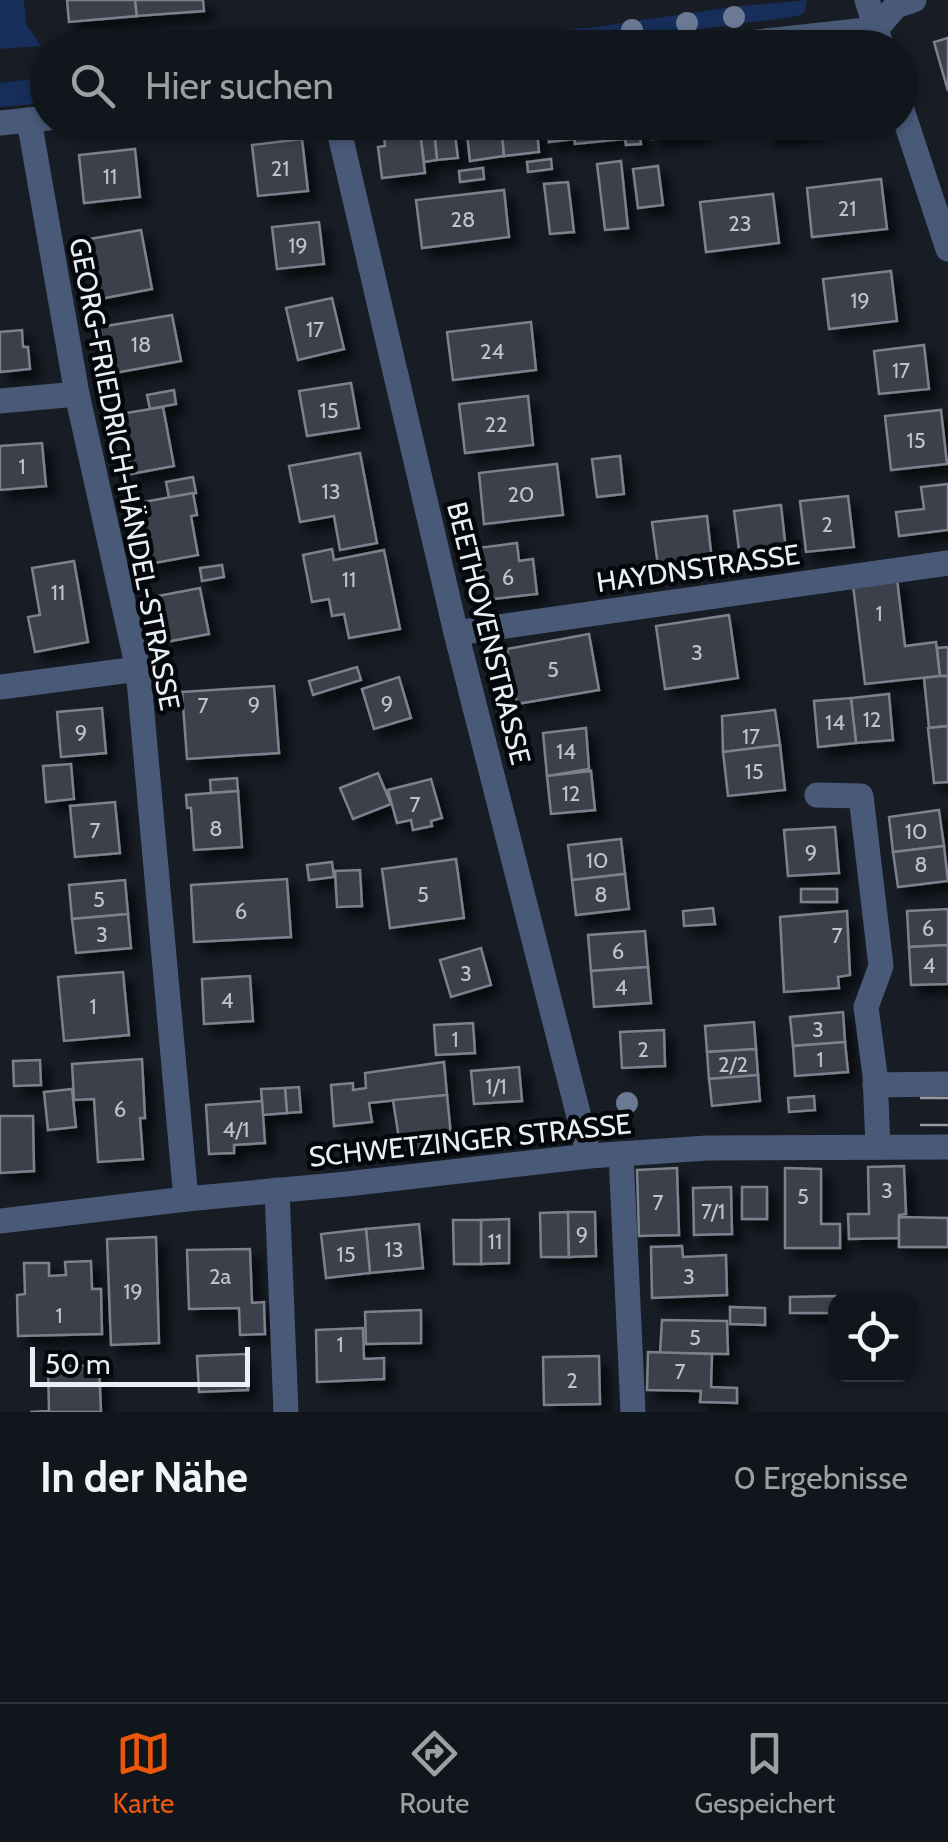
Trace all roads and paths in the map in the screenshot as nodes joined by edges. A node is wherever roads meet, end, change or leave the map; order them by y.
1 (867, 0) edge
2 (914, 0) edge
3 (876, 30) edge
4 (883, 30) edge
5 (30, 120) edge
6 (0, 123) edge
7 (41, 140) edge
8 (341, 140) edge
9 (912, 140) edge
10 (948, 249) edge
11 (77, 394) junction
12 (0, 401) edge
13 (948, 563) edge
14 (456, 633) junction
15 (138, 669) junction
16 (0, 688) edge
17 (818, 795) dead end
18 (948, 1084) edge
19 (875, 1085) junction
20 (878, 1147) junction
21 (948, 1147) edge
22 (621, 1154) junction
23 (589, 1156) junction
24 (277, 1190) junction
25 (186, 1199) junction
26 (0, 1221) edge
27 (286, 1412) edge
28 (633, 1412) edge

1 - 3 street
2 - 4 street
5 - 6 street
7 - 11 street, GEORG-FRIEDRICH-HÄNDEL-STRASSE
8 - 14 street, BEETHOVENSTRASSE
9 - 10 street
11 - 12 street
11 - 15 street, GEORG-FRIEDRICH-HÄNDEL-STRASSE
13 - 14 street, HAYDNSTRASSE
14 - 23 street, BEETHOVENSTRASSE
15 - 16 street
15 - 25 street, GEORG-FRIEDRICH-HÄNDEL-STRASSE
17 - 19 street
18 - 19 street
19 - 20 street
20 - 21 street, SCHWETZINGER STRASSE
20 - 22 street, SCHWETZINGER STRASSE
22 - 23 street, SCHWETZINGER STRASSE
22 - 28 street
23 - 24 street, SCHWETZINGER STRASSE
24 - 25 street, SCHWETZINGER STRASSE
24 - 27 street
25 - 26 street, SCHWETZINGER STRASSE

